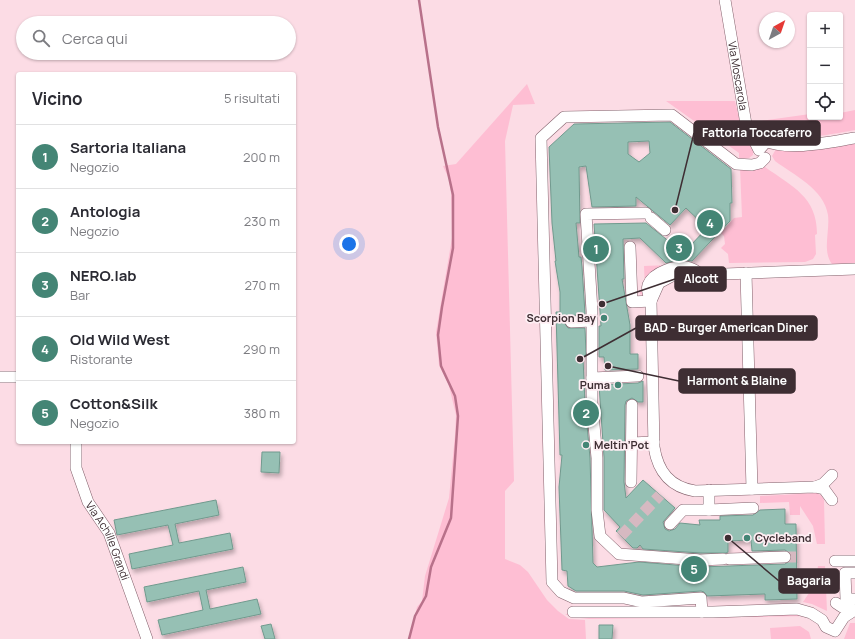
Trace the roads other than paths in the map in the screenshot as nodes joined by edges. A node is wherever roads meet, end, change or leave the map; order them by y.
1 (725, 0) edge
2 (855, 138) edge
3 (763, 150) junction
4 (665, 230) dead end
5 (630, 247) dead end
6 (855, 269) edge
7 (746, 273) junction
8 (651, 301) junction
9 (591, 321) junction
10 (571, 322) dead end
11 (638, 376) dead end
12 (0, 377) edge
13 (16, 377) edge
14 (592, 378) junction
15 (632, 405) dead end
16 (654, 442) junction
17 (631, 443) junction
18 (76, 444) edge
19 (832, 475) dead end
20 (631, 482) dead end
21 (815, 487) junction
22 (752, 489) junction
23 (709, 490) junction
24 (832, 500) dead end
25 (753, 508) dead end
26 (710, 510) junction
27 (670, 524) dead end
28 (785, 557) tunnel mouth
29 (834, 561) dead end
30 (853, 561) edge
31 (853, 573) edge
32 (582, 598) junction
33 (836, 603) dead end
34 (853, 605) edge
35 (702, 612) junction
36 (822, 620) junction
37 (836, 621) dead end
38 (147, 639) edge

1 - 3 street, Via Moscarola
2 - 3 street
3 - 32 street
4 - 9 street
5 - 8 street
6 - 7 street
7 - 8 street
7 - 22 street
8 - 16 street
9 - 10 street
9 - 14 street
11 - 14 street
12 - 13 street
14 - 28 street
15 - 17 street
16 - 17 street
16 - 23 street
17 - 20 street
18 - 38 street, Via Achille Grandi
19 - 21 street
21 - 22 street
21 - 24 street
22 - 23 street
23 - 26 street
25 - 26 street
26 - 27 street
29 - 30 street
30 - 31 street
31 - 34 street
32 - 35 street
32 - 35 street
33 - 34 street
34 - 36 street
35 - 36 street
36 - 37 street

